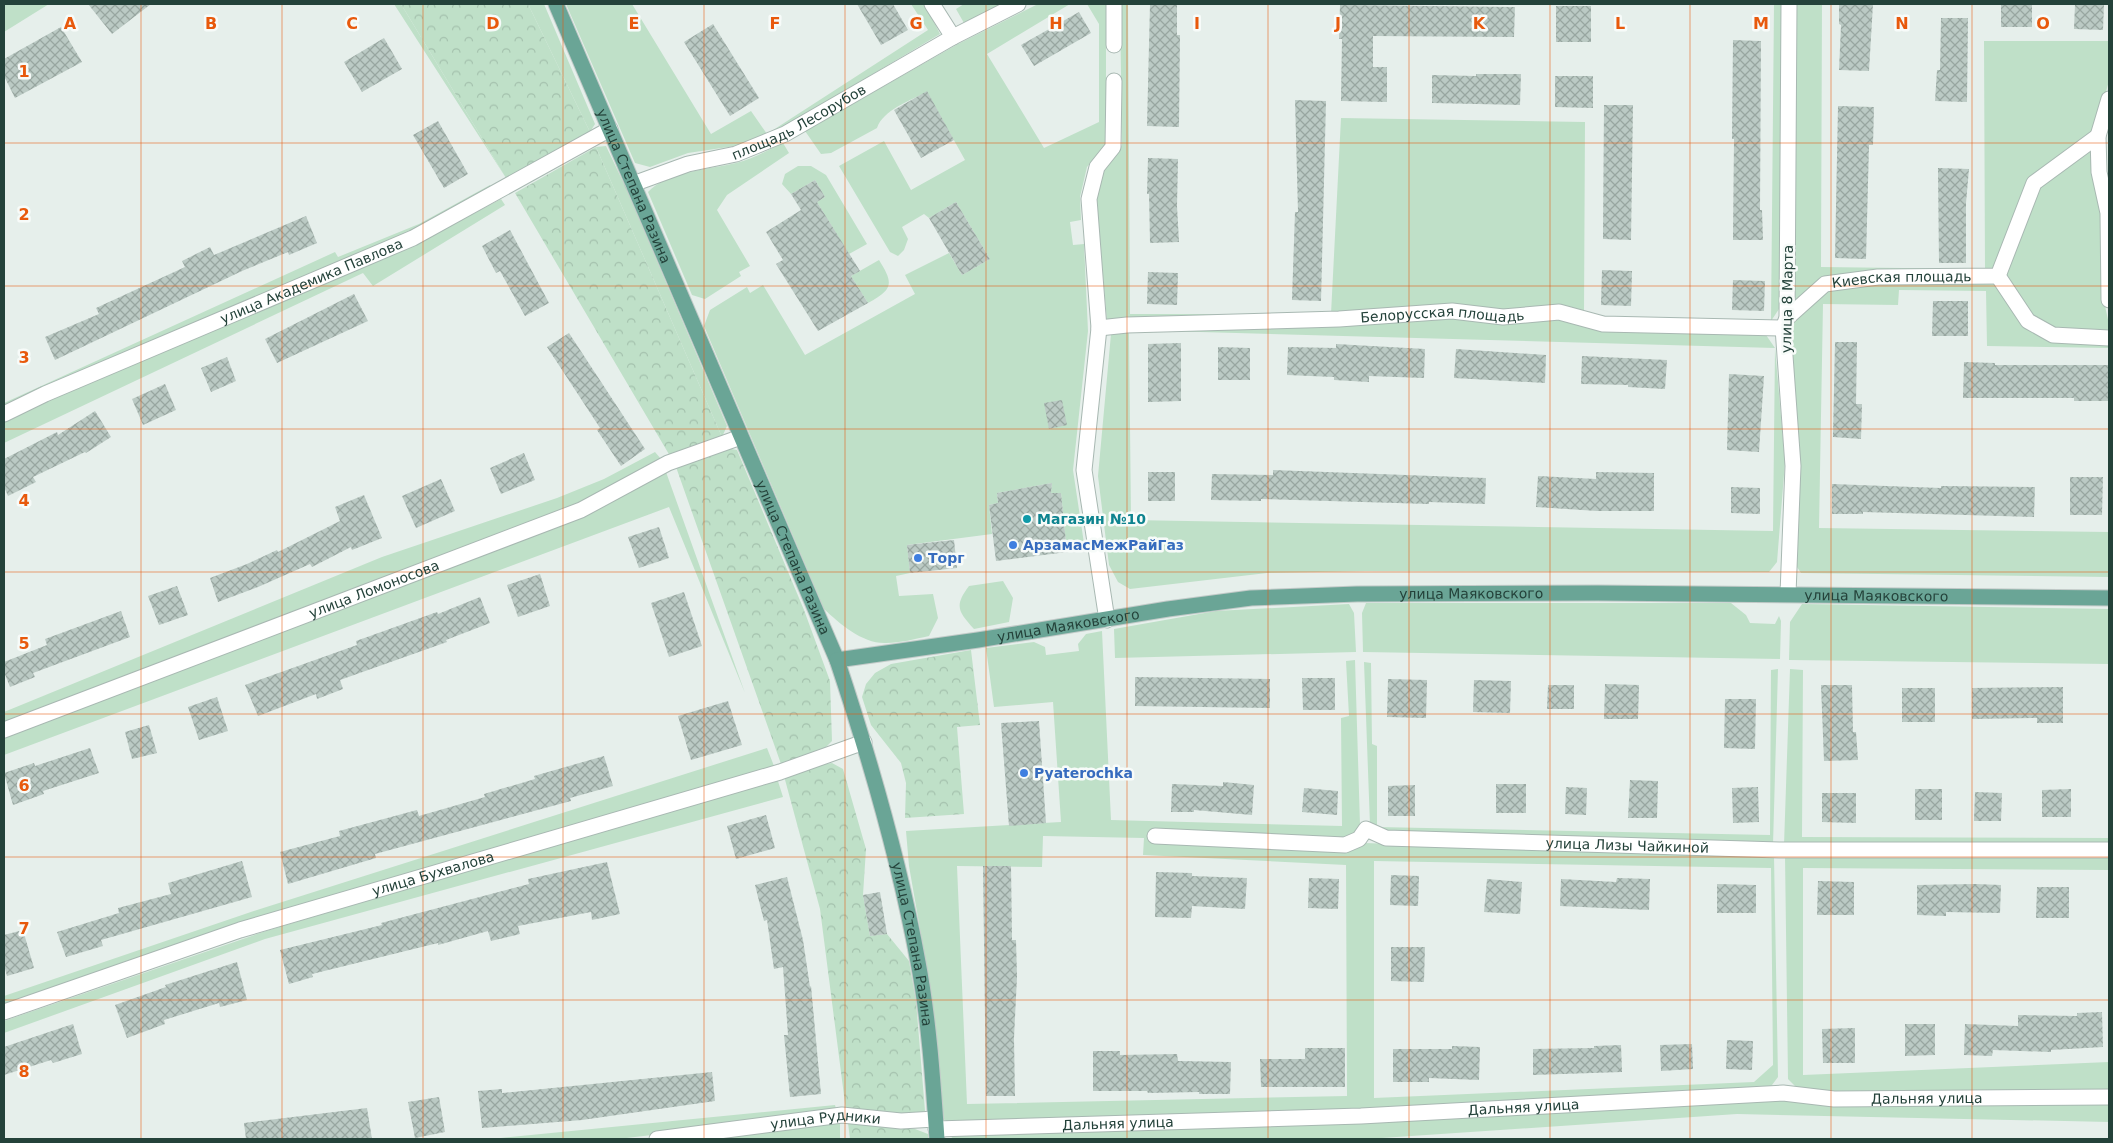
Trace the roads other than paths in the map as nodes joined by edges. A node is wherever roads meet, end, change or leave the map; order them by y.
1 (556, 4) edge
2 (932, 4) edge
3 (1018, 4) edge
4 (1114, 4) edge
5 (1789, 4) edge
6 (953, 37) junction
7 (1114, 45) dead end
8 (1114, 81) dead end
9 (2109, 99) edge
10 (610, 129) junction
11 (2098, 136) junction
12 (633, 184) junction
13 (1998, 276) junction
14 (2109, 300) edge
15 (1785, 323) junction
16 (1099, 328) junction
17 (2109, 338) edge
18 (4, 414) edge
19 (741, 437) junction
20 (1788, 594) junction
21 (2109, 598) edge
22 (1107, 620) junction
23 (836, 660) junction
24 (4, 730) edge
25 (864, 742) junction
26 (1155, 836) dead end
27 (2109, 850) edge
28 (4, 1012) edge
29 (2109, 1096) edge
30 (936, 1129) edge
31 (657, 1139) edge

1 - 10 main road, улица Степана Разина
2 - 6 street
3 - 6 street, площадь Лесорубов
4 - 7 street
5 - 15 street, улица 8 Марта
6 - 12 street, площадь Лесорубов
8 - 16 street
9 - 11 street
10 - 12 main road, улица Степана Разина
10 - 18 street, улица Академика Павлова
11 - 13 street
11 - 14 street
12 - 19 main road, улица Степана Разина
13 - 15 street, Киевская площадь
13 - 17 street
15 - 16 street, Белорусская площадь
15 - 20 street, улица 8 Марта
16 - 22 street
19 - 23 main road, улица Степана Разина
19 - 24 street, улица Ломоносова
20 - 21 main road, улица Маяковского
20 - 22 main road, улица Маяковского
22 - 23 main road, улица Маяковского
23 - 25 main road, улица Степана Разина
25 - 28 street, улица Бухвалова
25 - 30 main road, улица Степана Разина
26 - 27 street, улица Лизы Чайкиной
29 - 30 street, Дальняя улица
30 - 31 street, улица Рудники

